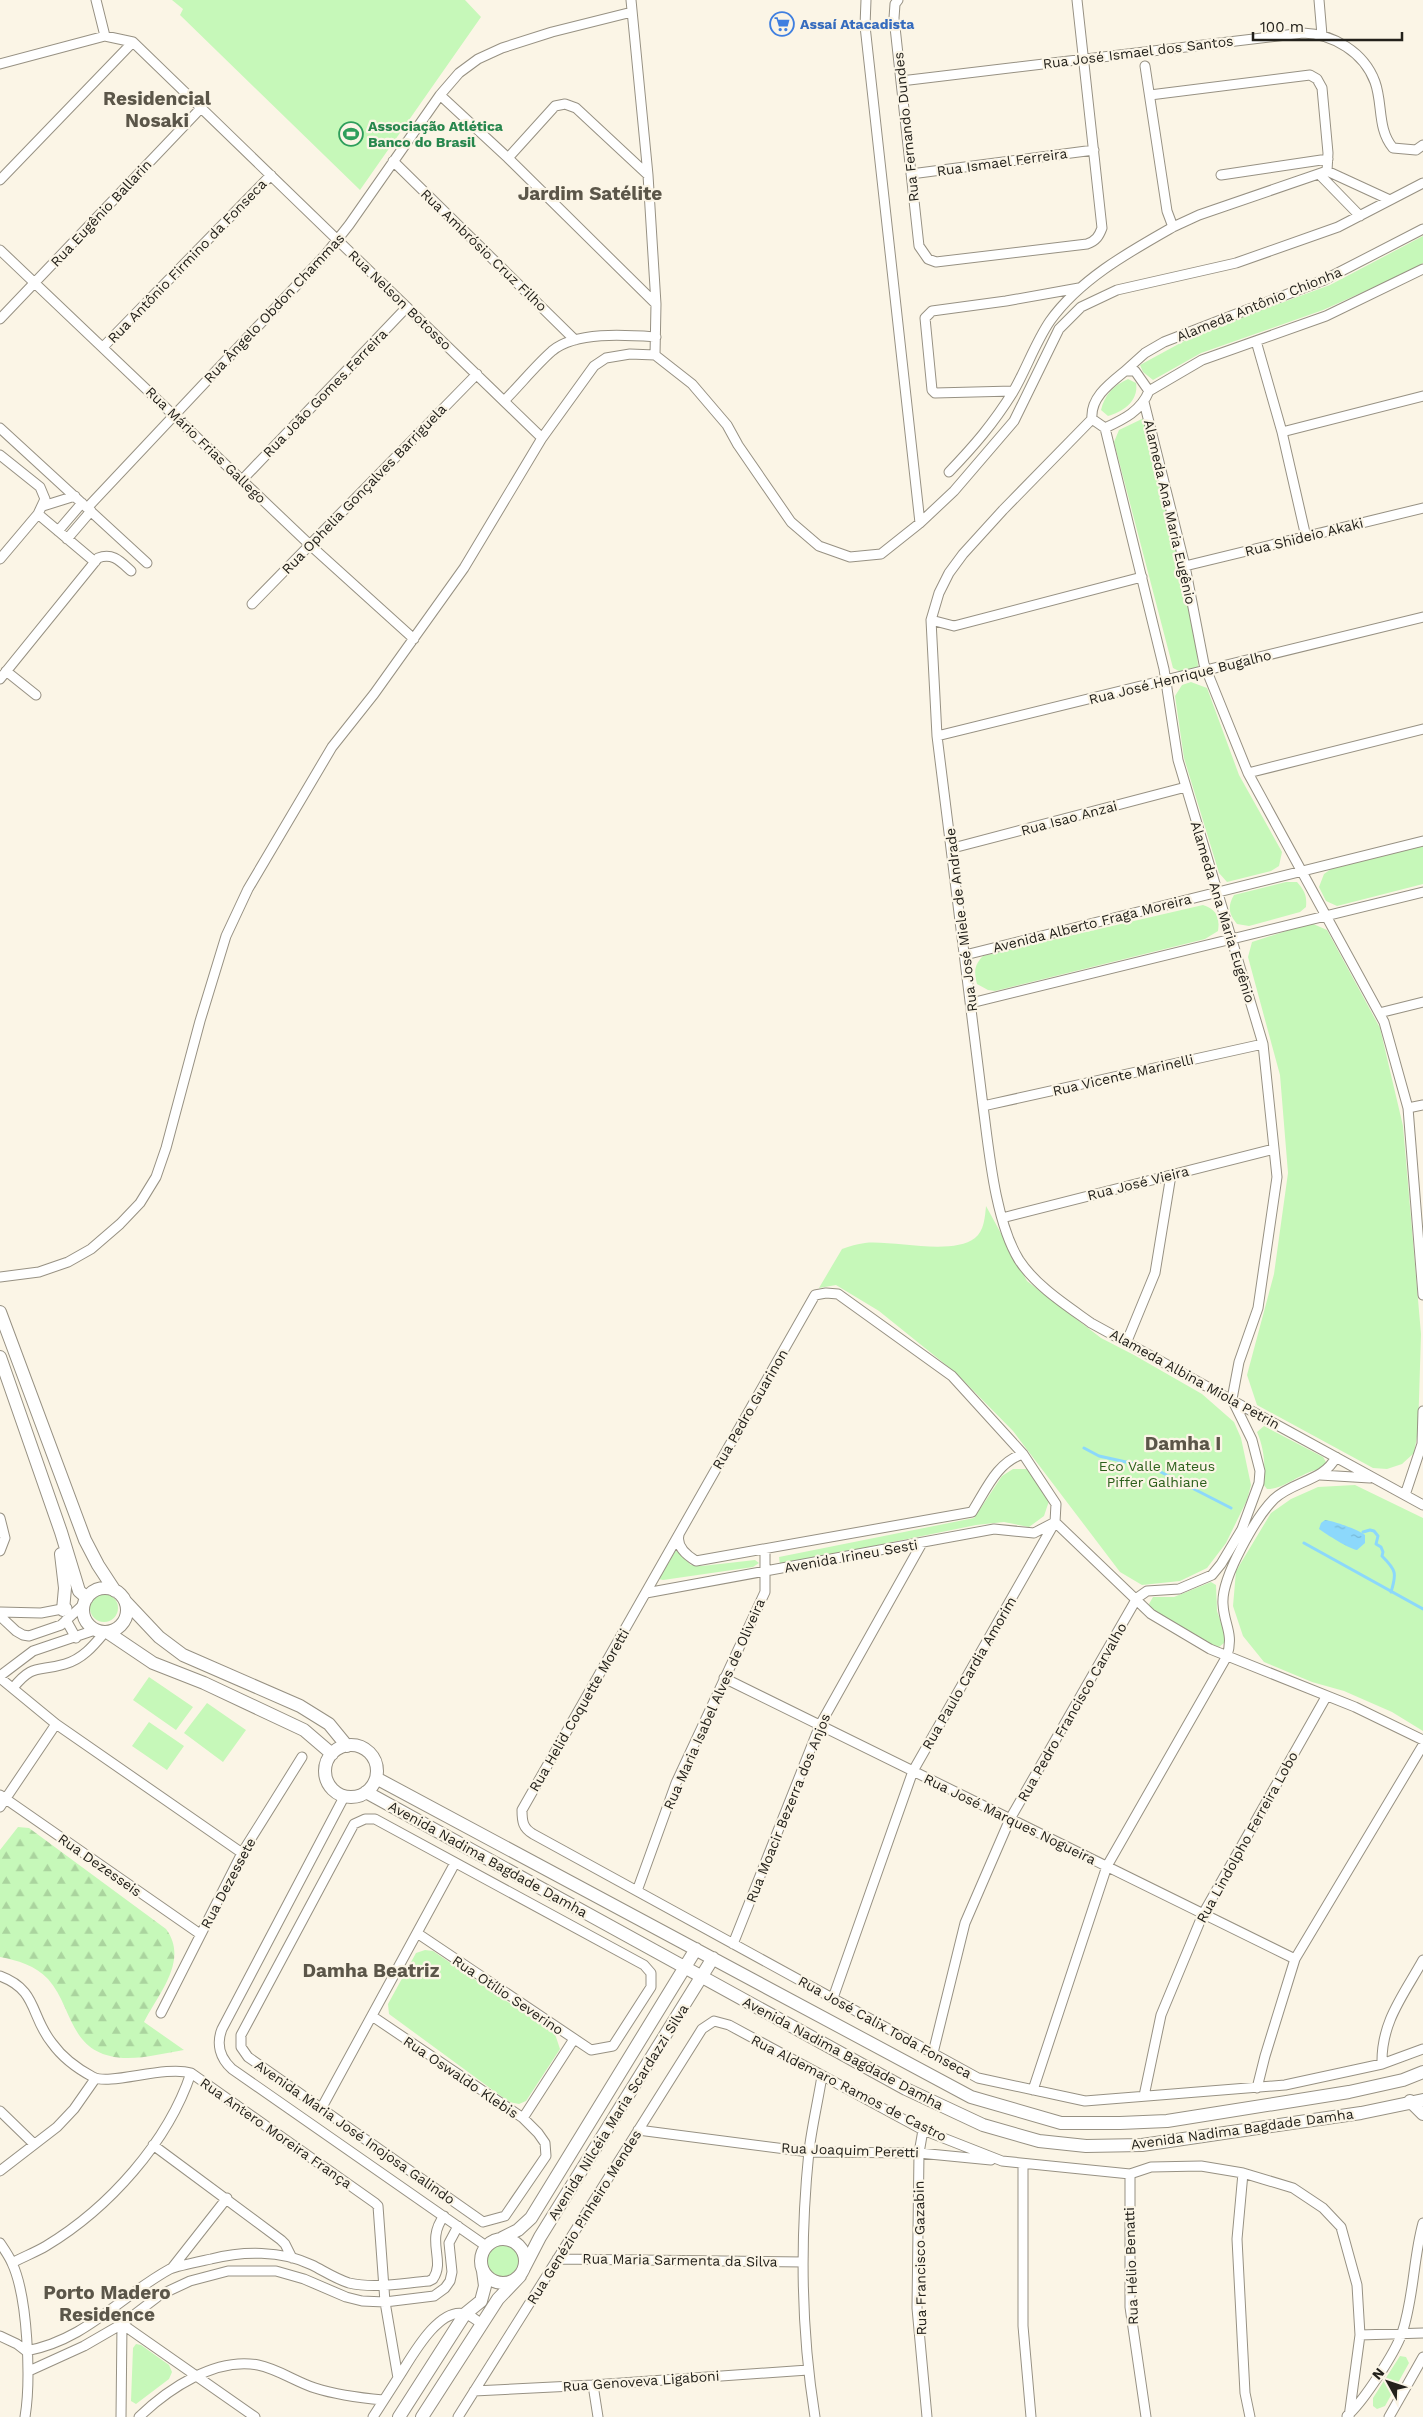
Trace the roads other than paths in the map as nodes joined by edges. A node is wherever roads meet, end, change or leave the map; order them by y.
1 (96, 0) edge
2 (631, 0) edge
3 (866, 0) edge
4 (898, 0) edge
5 (1077, 0) edge
6 (1319, 0) edge
7 (632, 12) junction
8 (1322, 35) junction
9 (105, 36) junction
10 (133, 42) junction
11 (1084, 59) junction
12 (0, 64) edge
13 (1145, 66) dead end
14 (901, 80) junction
15 (440, 95) junction
16 (1150, 95) junction
17 (202, 107) junction
18 (1423, 146) edge
19 (1094, 150) junction
20 (508, 158) junction
21 (1328, 159) junction
22 (393, 161) junction
23 (1323, 173) junction
24 (911, 174) junction
25 (271, 175) junction
26 (648, 175) junction
27 (1221, 175) dead end
28 (0, 180) edge
29 (1423, 183) edge
30 (1390, 200) junction
31 (1360, 216) junction
32 (1173, 227) junction
33 (1423, 229) edge
34 (338, 240) junction
35 (0, 250) edge
36 (1423, 269) edge
37 (36, 282) junction
38 (1079, 288) junction
39 (656, 304) junction
40 (408, 307) junction
41 (0, 319) edge
42 (656, 337) junction
43 (575, 340) junction
44 (1256, 341) junction
45 (104, 346) junction
46 (655, 355) junction
47 (1125, 371) junction
48 (476, 374) junction
49 (1013, 391) junction
50 (1149, 391) junction
51 (1423, 396) edge
52 (504, 401) junction
53 (1144, 402) junction
54 (175, 414) junction
55 (1092, 419) junction
56 (0, 428) edge
57 (1105, 428) junction
58 (1282, 432) junction
59 (542, 438) junction
60 (0, 455) edge
61 (948, 472) dead end
62 (242, 480) junction
63 (84, 505) junction
64 (43, 506) junction
65 (1423, 508) edge
66 (38, 514) junction
67 (920, 523) junction
68 (58, 531) junction
69 (1306, 536) junction
70 (67, 539) junction
71 (310, 544) junction
72 (0, 560) edge
73 (95, 562) junction
74 (147, 563) dead end
75 (1185, 566) junction
76 (132, 571) dead end
77 (1142, 577) junction
78 (252, 604) dead end
79 (1423, 617) edge
80 (931, 620) junction
81 (414, 639) junction
82 (1207, 670) junction
83 (6, 671) junction
84 (0, 679) edge
85 (1166, 681) junction
86 (36, 695) dead end
87 (1423, 729) edge
88 (937, 736) junction
89 (1248, 773) junction
90 (1186, 787) junction
91 (1423, 841) edge
92 (953, 848) junction
93 (1302, 871) junction
94 (1218, 892) junction
95 (1423, 892) edge
96 (1326, 916) junction
97 (1231, 939) junction
98 (965, 955) junction
99 (1423, 1002) edge
100 (971, 1003) junction
101 (1379, 1013) junction
102 (1263, 1044) junction
103 (1423, 1104) edge
104 (983, 1106) junction
105 (1408, 1108) junction
106 (1274, 1149) junction
107 (1171, 1175) junction
108 (1420, 1216) edge
109 (1002, 1218) junction
110 (0, 1277) edge
111 (1423, 1295) edge
112 (0, 1312) edge
113 (1127, 1341) junction
114 (0, 1357) edge
115 (1232, 1399) junction
116 (1423, 1411) edge
117 (1423, 1430) edge
118 (1023, 1454) junction
119 (1336, 1457) junction
120 (1317, 1475) junction
121 (1374, 1478) junction
122 (1405, 1495) junction
123 (1423, 1505) edge
124 (0, 1518) edge
125 (1055, 1522) junction
126 (62, 1532) junction
127 (680, 1533) junction
128 (922, 1543) junction
129 (765, 1549) junction
130 (0, 1551) edge
131 (766, 1571) junction
132 (115, 1591) junction
133 (646, 1592) junction
134 (1137, 1598) junction
135 (86, 1601) junction
136 (126, 1602) junction
137 (0, 1612) edge
138 (65, 1615) junction
139 (0, 1616) edge
140 (102, 1631) junction
141 (76, 1638) junction
142 (1228, 1656) junction
143 (0, 1677) edge
144 (724, 1678) junction
145 (13, 1688) junction
146 (1326, 1697) junction
147 (56, 1724) junction
148 (820, 1725) junction
149 (1423, 1740) edge
150 (1423, 1745) edge
151 (347, 1746) junction
152 (332, 1754) junction
153 (302, 1756) dead end
154 (913, 1771) junction
155 (376, 1778) junction
156 (366, 1792) junction
157 (344, 1797) junction
158 (2, 1800) edge
159 (365, 1819) joint
160 (1010, 1819) junction
161 (526, 1830) joint
162 (242, 1853) junction
163 (456, 1863) junction
164 (1107, 1866) junction
165 (637, 1891) junction
166 (1203, 1914) junction
167 (417, 1933) junction
168 (200, 1934) junction
169 (733, 1944) junction
170 (696, 1949) junction
171 (713, 1958) junction
172 (1295, 1960) junction
173 (1423, 1960) edge
174 (684, 1968) junction
175 (0, 1976) edge
176 (701, 1978) junction
177 (833, 1998) junction
178 (161, 2013) dead end
179 (372, 2016) junction
180 (714, 2021) joint
181 (574, 2039) junction
182 (1423, 2049) edge
183 (601, 2050) joint
184 (933, 2053) junction
185 (1382, 2064) junction
186 (622, 2067) junction
187 (1423, 2072) edge
188 (191, 2073) junction
189 (822, 2076) junction
190 (639, 2078) junction
191 (95, 2079) junction
192 (1257, 2088) junction
193 (1033, 2090) junction
194 (1144, 2096) junction
195 (1423, 2100) edge
196 (1410, 2102) junction
197 (321, 2109) junction
198 (0, 2111) edge
199 (1423, 2114) edge
200 (522, 2118) junction
201 (638, 2130) junction
202 (923, 2130) junction
203 (545, 2143) joint
204 (34, 2144) junction
205 (153, 2146) junction
206 (569, 2152) junction
207 (810, 2152) junction
208 (919, 2153) junction
209 (1002, 2161) junction
210 (586, 2163) junction
211 (1023, 2164) junction
212 (0, 2171) edge
213 (1243, 2173) junction
214 (1130, 2174) junction
215 (227, 2198) junction
216 (444, 2216) junction
217 (1423, 2223) edge
218 (458, 2226) junction
219 (502, 2238) junction
220 (0, 2243) edge
221 (486, 2246) junction
222 (1420, 2249) edge
223 (292, 2258) junction
224 (557, 2259) junction
225 (12, 2262) junction
226 (803, 2262) junction
227 (172, 2268) junction
228 (483, 2271) junction
229 (522, 2272) junction
230 (433, 2278) junction
231 (383, 2284) junction
232 (445, 2288) junction
233 (385, 2302) junction
234 (113, 2308) junction
235 (465, 2314) junction
236 (122, 2324) junction
237 (482, 2324) junction
238 (1423, 2333) edge
239 (1402, 2334) junction
240 (1360, 2335) junction
241 (0, 2336) edge
242 (26, 2351) junction
243 (1423, 2357) edge
244 (808, 2370) junction
245 (29, 2371) junction
246 (196, 2376) junction
247 (398, 2378) junction
248 (594, 2385) junction
249 (474, 2390) junction
250 (383, 2400) junction
251 (25, 2417) edge
252 (121, 2417) edge
253 (139, 2417) edge
254 (255, 2417) edge
255 (373, 2417) edge
256 (399, 2417) edge
257 (422, 2417) edge
258 (458, 2417) edge
259 (598, 2417) edge
260 (815, 2417) edge
261 (927, 2417) edge
262 (1031, 2417) edge
263 (1146, 2417) edge
264 (1250, 2417) edge
265 (1348, 2417) edge
266 (1389, 2417) edge

1 - 9 street
2 - 7 street
3 - 67 street
4 - 14 street, Rua Fernando Dundes
5 - 11 street
6 - 8 street
7 - 15 street, Rua Ângelo Obdon Chammas
7 - 26 street
8 - 11 street, Rua José Ismael dos Santos
8 - 18 street, Rua José Ismael dos Santos
9 - 10 street
9 - 12 street
10 - 17 street, Rua Nelson Botosso
10 - 28 street
11 - 14 street, Rua José Ismael dos Santos
11 - 19 street
13 - 16 street
14 - 24 street, Rua Fernando Dundes
15 - 20 street
15 - 22 street, Rua Ângelo Obdon Chammas
16 - 21 street
16 - 32 street
17 - 25 street, Rua Nelson Botosso
17 - 37 street, Rua Eugênio Ballarin
19 - 24 street, Rua Ismael Ferreira
19 - 24 street, Rua Fernando Dundes
20 - 26 street
20 - 39 street
21 - 23 street
21 - 27 street
22 - 34 street, Rua Ângelo Obdon Chammas
22 - 43 street, Rua Ambrósio Cruz Filho
23 - 30 street
23 - 31 street
23 - 32 street
25 - 34 street, Rua Nelson Botosso
25 - 45 street, Rua Antônio Firmino da Fonseca
26 - 39 street
29 - 30 street
30 - 31 street
31 - 67 street
32 - 38 street
33 - 47 street, Alameda Antônio Chionha
34 - 40 street, Rua Nelson Botosso
34 - 54 street, Rua Ângelo Obdon Chammas
35 - 37 street, Rua Mário Frias Gallego
36 - 44 street
37 - 41 street, Rua Eugênio Ballarin
37 - 45 street, Rua Mário Frias Gallego
38 - 49 street
38 - 49 street
39 - 42 street
40 - 48 street, Rua Nelson Botosso
40 - 62 street, Rua João Gomes Ferreira
42 - 43 street
42 - 46 street
43 - 52 street
44 - 50 street
44 - 58 street
45 - 54 street, Rua Mário Frias Gallego
46 - 59 street
46 - 67 street
47 - 50 street
47 - 55 street, Alameda Antônio Chionha
48 - 52 street, Rua Nelson Botosso
48 - 71 street, Rua Ophelia Gonçalves Barriguela
49 - 61 street
50 - 53 street
51 - 58 street
52 - 59 street, Rua Nelson Botosso
53 - 57 street
53 - 75 street, Alameda Ana Maria Eugênio
54 - 62 street, Rua Mário Frias Gallego
54 - 63 street, Rua Ângelo Obdon Chammas
55 - 57 street
55 - 80 street
56 - 63 street
57 - 77 street, Alameda Ana Maria Eugênio
58 - 69 street
59 - 81 street
60 - 64 street
62 - 71 street, Rua Mário Frias Gallego
63 - 64 street
63 - 68 street
63 - 70 street
63 - 74 street
64 - 66 street
65 - 69 street, Rua Shideio Akaki
66 - 68 street
66 - 72 street
68 - 70 street
69 - 75 street, Rua Shideio Akaki
70 - 73 street
71 - 78 street, Rua Ophelia Gonçalves Barriguela
71 - 81 street, Rua Mário Frias Gallego
73 - 76 street
73 - 83 street
75 - 82 street, Alameda Ana Maria Eugênio
77 - 80 street
77 - 85 street, Alameda Ana Maria Eugênio
79 - 82 street, Rua José Henrique Bugalho
80 - 88 street, Rua José Miele de Andrade
81 - 110 street
82 - 85 street, Rua José Henrique Bugalho
82 - 89 street, Alameda Ana Maria Eugênio
83 - 84 street
83 - 86 street
85 - 88 street, Rua José Henrique Bugalho
85 - 90 street, Alameda Ana Maria Eugênio
87 - 89 street
88 - 92 street, Rua José Miele de Andrade
89 - 93 street, Alameda Ana Maria Eugênio
90 - 92 street, Rua Isao Anzai
90 - 94 street, Alameda Ana Maria Eugênio
91 - 93 street, Avenida Alberto Fraga Moreira
92 - 98 street, Rua José Miele de Andrade
93 - 94 street, Avenida Alberto Fraga Moreira
93 - 96 street, Alameda Ana Maria Eugênio
94 - 97 street, Alameda Ana Maria Eugênio
94 - 98 street, Avenida Alberto Fraga Moreira
95 - 96 street
96 - 97 street
96 - 101 street, Alameda Ana Maria Eugênio
97 - 100 street
97 - 102 street, Alameda Ana Maria Eugênio
98 - 100 street, Rua José Miele de Andrade
99 - 101 street
100 - 104 street, Rua José Miele de Andrade
101 - 105 street, Alameda Ana Maria Eugênio
102 - 104 street, Rua Vicente Marinelli
102 - 106 street, Alameda Ana Maria Eugênio
103 - 105 street
104 - 109 street, Rua José Miele de Andrade
105 - 108 street, Alameda Ana Maria Eugênio
106 - 107 street, Rua José Vieira
106 - 115 street, Alameda Ana Maria Eugênio
107 - 109 street, Rua José Vieira
107 - 113 street
108 - 111 street, Alameda Ana Maria Eugênio
109 - 113 street, Alameda Albina Miola Petrin
112 - 132 street
113 - 115 street, Alameda Albina Miola Petrin
114 - 126 street
115 - 119 street, Alameda Albina Miola Petrin
115 - 134 street
116 - 117 street
117 - 122 street
118 - 125 street
118 - 127 street, Rua Pedro Guarinon
118 - 129 street, Avenida Irineu Sesti
119 - 120 street
119 - 121 street, Alameda Albina Miola Petrin
120 - 121 street
120 - 142 street
121 - 122 street, Alameda Albina Miola Petrin
122 - 123 street, Alameda Albina Miola Petrin
124 - 130 street
125 - 128 street, Avenida Irineu Sesti
125 - 134 street
125 - 154 street, Rua Paulo Cardia Amorim
126 - 135 street
126 - 138 street
127 - 129 street, Avenida Irineu Sesti
127 - 133 street, Rua Helid Coquette Moretti
128 - 131 street, Avenida Irineu Sesti
128 - 148 street, Rua Moacir Bezerra dos Anjos
129 - 131 street, Rua Maria Isabel Alves de Oliveira
131 - 133 street, Avenida Irineu Sesti
131 - 144 street, Rua Maria Isabel Alves de Oliveira
132 - 135 street
132 - 136 street
133 - 161 street, Rua Helid Coquette Moretti
134 - 142 street
134 - 160 street, Rua Pedro Francisco Carvalho
135 - 138 street
135 - 140 street
136 - 140 street
136 - 151 street
137 - 138 street
138 - 139 street
138 - 141 street
140 - 141 street
140 - 145 street
140 - 152 street
141 - 143 street
142 - 146 street
142 - 164 street
143 - 145 street
144 - 148 street, Rua José Marques Nogueira
144 - 165 street, Rua Maria Isabel Alves de Oliveira
145 - 147 street
146 - 149 street
146 - 166 street, Rua Lindolpho Ferreira Lobo
147 - 158 street
147 - 162 street
148 - 154 street, Rua José Marques Nogueira
148 - 169 street, Rua Moacir Bezerra dos Anjos
150 - 172 street
151 - 152 street
151 - 155 street
152 - 157 street
153 - 162 street, Rua Dezessete
154 - 160 street, Rua José Marques Nogueira
154 - 177 street, Rua Paulo Cardia Amorim
155 - 156 street
155 - 170 street, Avenida Nadima Bagdade Damha
156 - 157 street
156 - 174 street, Avenida Nadima Bagdade Damha
157 - 216 street
158 - 168 street, Rua Dezesseis
159 - 163 street, Avenida Nadima Bagdade Damha
159 - 197 street, Avenida Maria José Inojosa Galindo
160 - 164 street, Rua José Marques Nogueira
160 - 184 street, Rua Pedro Francisco Carvalho
161 - 165 street, Rua José Calix Toda Fonseca
162 - 168 street, Rua Dezessete
163 - 167 street
163 - 183 street, Avenida Nadima Bagdade Damha
164 - 166 street, Rua José Marques Nogueira
164 - 193 street
165 - 169 street, Rua José Calix Toda Fonseca
166 - 172 street, Rua José Marques Nogueira
166 - 194 street, Rua Lindolpho Ferreira Lobo
167 - 179 street
167 - 181 street, Rua Otílio Severino
168 - 178 street, Rua Dezessete
169 - 177 street, Rua José Calix Toda Fonseca
170 - 171 street, Avenida Nadima Bagdade Damha
170 - 174 street, Avenida Nilcéia Maria Scardazzi Silva
171 - 176 street, Avenida Nilcéia Maria Scardazzi Silva
171 - 187 street, Avenida Nadima Bagdade Damha
172 - 192 street
173 - 185 street
174 - 176 street, Avenida Nadima Bagdade Damha
174 - 186 street, Avenida Nilcéia Maria Scardazzi Silva
175 - 191 street
176 - 190 street, Avenida Nilcéia Maria Scardazzi Silva
176 - 196 street, Avenida Nadima Bagdade Damha
177 - 184 street, Rua José Calix Toda Fonseca
179 - 197 street
179 - 200 street, Rua Oswaldo Klebis
180 - 189 street, Rua Aldemaro Ramos de Castro
180 - 201 street, Rua Genézio Pinheiro Mendes
181 - 183 street, Rua Otílio Severino
181 - 200 street
182 - 185 street, Rua José Calix Toda Fonseca
184 - 193 street, Rua José Calix Toda Fonseca
185 - 192 street, Rua José Calix Toda Fonseca
186 - 190 street
186 - 206 street, Avenida Nilcéia Maria Scardazzi Silva
188 - 191 street, Rua Antero Moreira França
188 - 205 street
188 - 231 street, Rua Antero Moreira França
189 - 202 street, Rua Aldemaro Ramos de Castro
189 - 207 street
190 - 210 street, Avenida Nilcéia Maria Scardazzi Silva
191 - 204 street
192 - 194 street, Rua José Calix Toda Fonseca
193 - 194 street, Rua José Calix Toda Fonseca
195 - 196 street, Avenida Nadima Bagdade Damha
196 - 199 street
197 - 203 street, Avenida Maria José Inojosa Galindo
198 - 204 street
200 - 203 street, Rua Oswaldo Klebis
201 - 207 street, Rua Joaquim Peretti
201 - 224 street, Rua Genézio Pinheiro Mendes
202 - 208 street, Rua Francisco Gazabin
202 - 209 street, Rua Aldemaro Ramos de Castro
204 - 212 street
205 - 215 street
205 - 225 street
206 - 210 street
206 - 219 street, Avenida Nilcéia Maria Scardazzi Silva
207 - 208 street, Rua Joaquim Peretti
207 - 226 street
208 - 209 street, Rua Joaquim Peretti
208 - 261 street, Rua Francisco Gazabin
209 - 211 street, Rua Aldemaro Ramos de Castro
210 - 229 street, Avenida Nilcéia Maria Scardazzi Silva
211 - 214 street, Rua Aldemaro Ramos de Castro
211 - 262 street
213 - 214 street, Rua Aldemaro Ramos de Castro
213 - 240 street, Rua Aldemaro Ramos de Castro
213 - 264 street
214 - 263 street, Rua Hélio Benatti
215 - 223 street
215 - 227 street
216 - 218 street
216 - 230 street
217 - 222 street
218 - 221 street
218 - 232 street
219 - 221 street
219 - 229 street
220 - 225 street
221 - 228 street
222 - 239 street
223 - 227 street
223 - 231 street
224 - 226 street, Rua Maria Sarmenta da Silva
224 - 249 street, Rua Genézio Pinheiro Mendes
225 - 242 street
226 - 244 street
227 - 234 street
228 - 229 street
228 - 235 street
229 - 237 street, Avenida Nilcéia Maria Scardazzi Silva
230 - 231 street
230 - 232 street
231 - 233 street, Rua Antero Moreira França
232 - 233 street
233 - 236 street
233 - 247 street, Rua Antero Moreira França
234 - 236 street
234 - 242 street
235 - 237 street
235 - 247 street
235 - 256 street
236 - 245 street
236 - 246 street
236 - 252 street
237 - 257 street, Avenida Nilcéia Maria Scardazzi Silva
238 - 239 street
239 - 240 street
239 - 265 street
240 - 265 street, Rua Aldemaro Ramos de Castro
241 - 242 street
242 - 245 street
243 - 266 street
244 - 248 street, Rua Genoveva Ligaboni
244 - 260 street
245 - 251 street
246 - 250 street
246 - 253 street
246 - 254 street
247 - 250 street
248 - 249 street, Rua Genoveva Ligaboni
248 - 259 street
249 - 258 street, Rua Genézio Pinheiro Mendes
250 - 255 street

